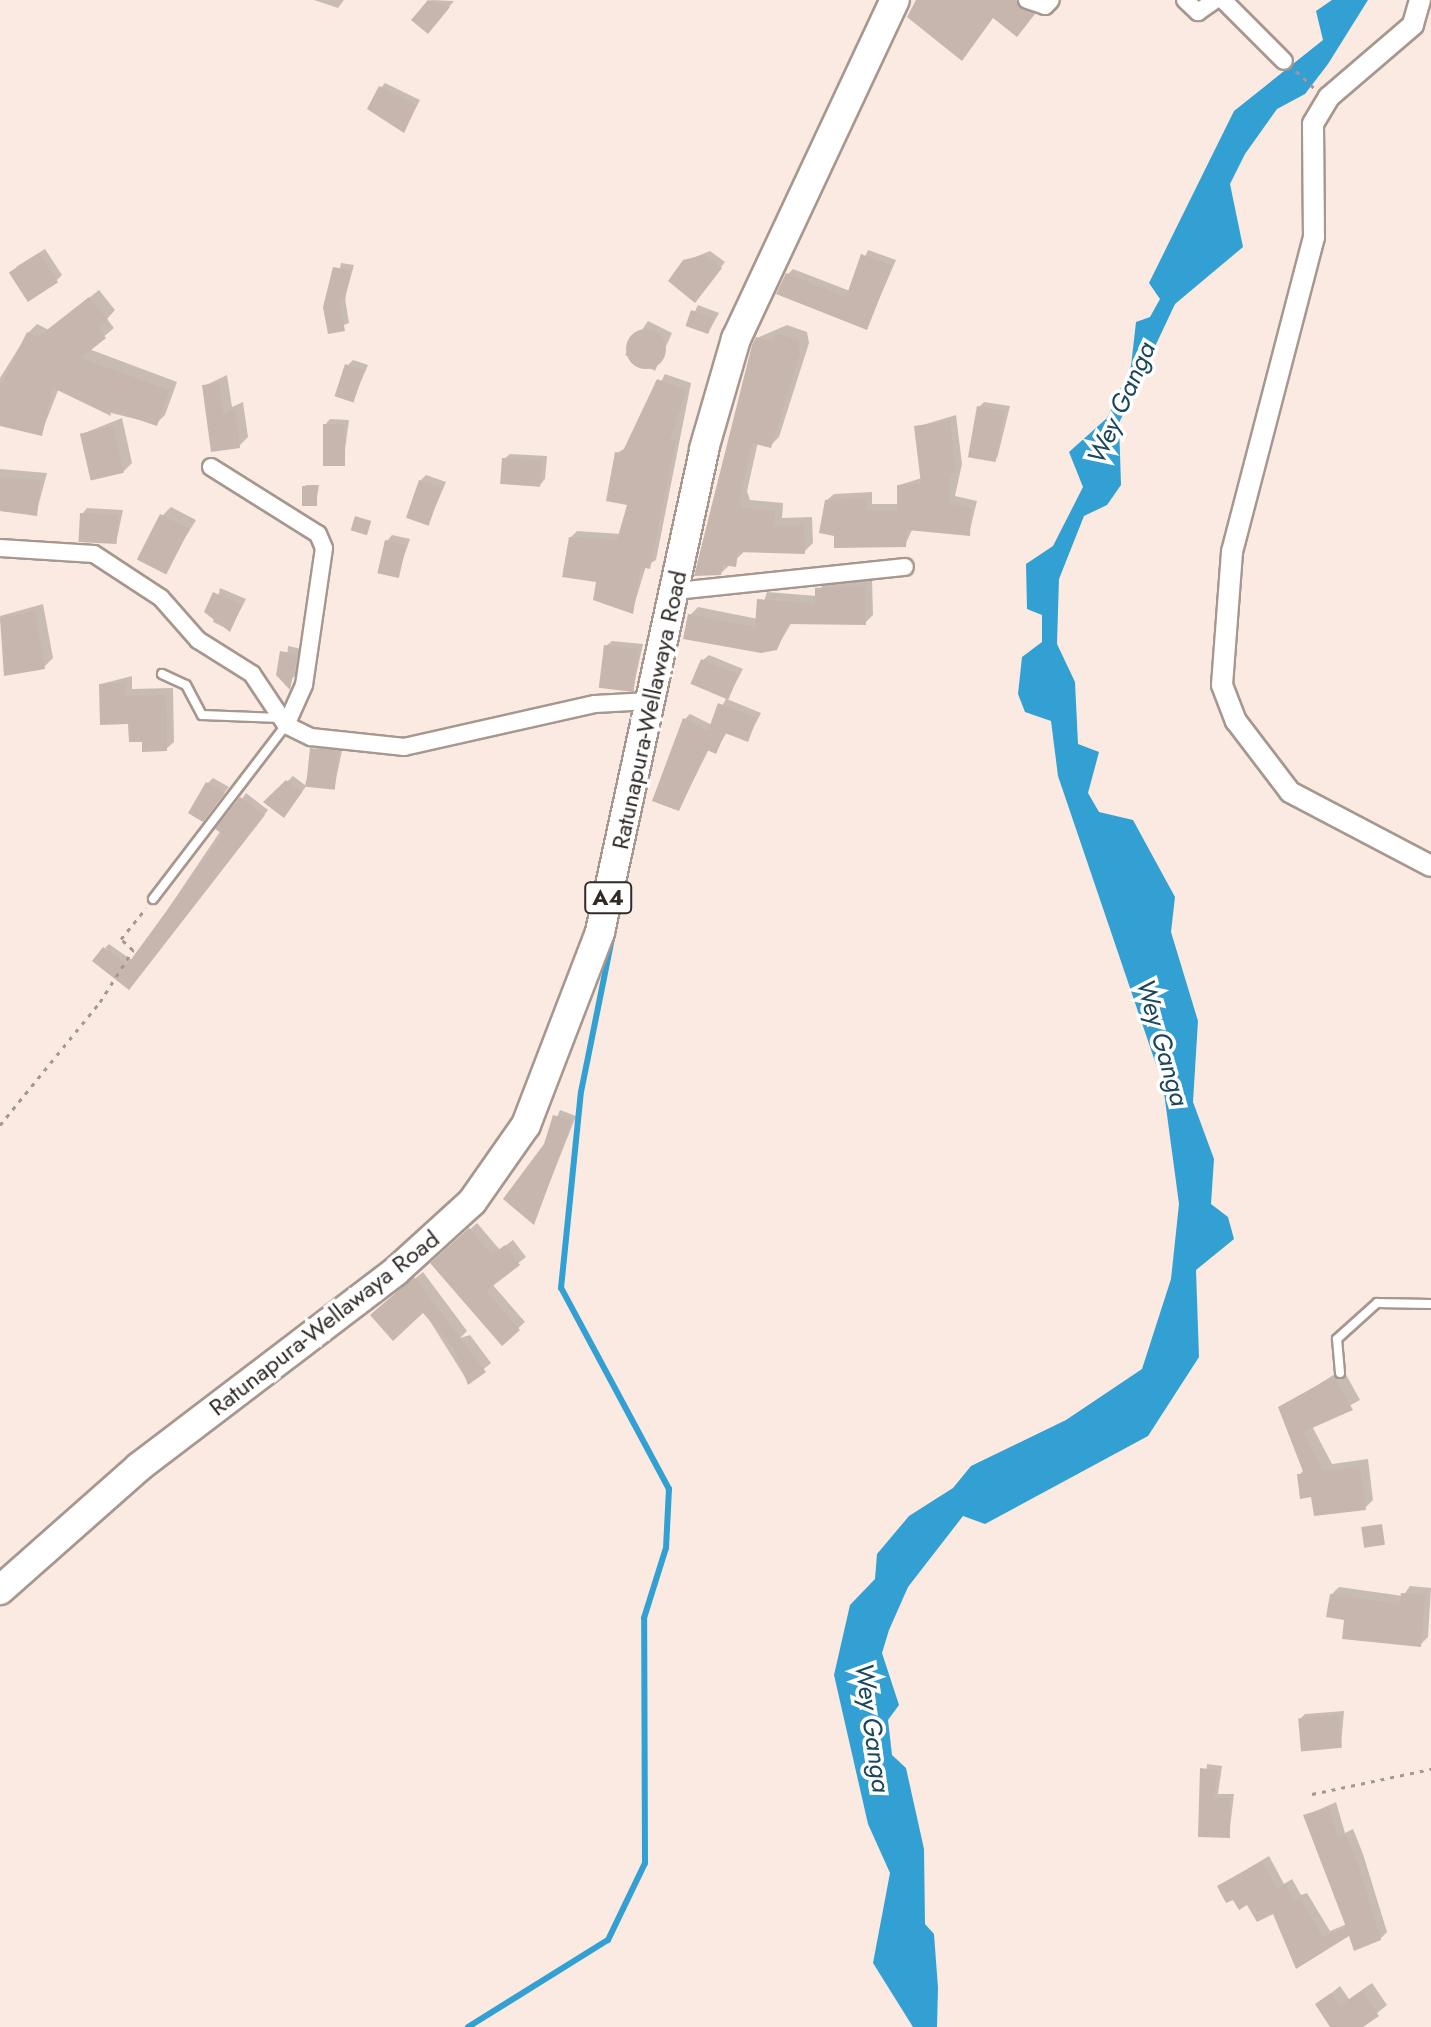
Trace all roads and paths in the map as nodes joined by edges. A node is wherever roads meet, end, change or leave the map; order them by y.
1 (895, 0) edge
2 (1027, 0) edge
3 (1051, 0) edge
4 (1185, 0) edge
5 (1215, 0) edge
6 (1223, 0) edge
7 (1420, 0) edge
8 (1284, 61) joint
9 (1319, 92) dead end
10 (211, 467) dead end
11 (0, 548) edge
12 (905, 567) dead end
13 (676, 591) junction
14 (162, 674) dead end
15 (650, 701) junction
16 (284, 722) junction
17 (1431, 866) edge
18 (153, 899) joint
19 (0, 1125) edge
20 (1431, 1304) edge
21 (1340, 1373) dead end
22 (0, 1590) edge
23 (1431, 1769) edge
24 (1312, 1794) dead end

1 - 13 highway, Ratunapura-Wellawaya Road / A4
2 - 3 street
4 - 5 street
6 - 8 street
7 - 17 street
8 - 9 path
10 - 16 street
11 - 16 street
12 - 13 street
13 - 15 highway, Ratunapura-Wellawaya Road / A4
14 - 16 lane
15 - 16 street
15 - 22 highway, Ratunapura-Wellawaya Road / A4
16 - 18 lane
18 - 19 path
20 - 21 lane
23 - 24 path

